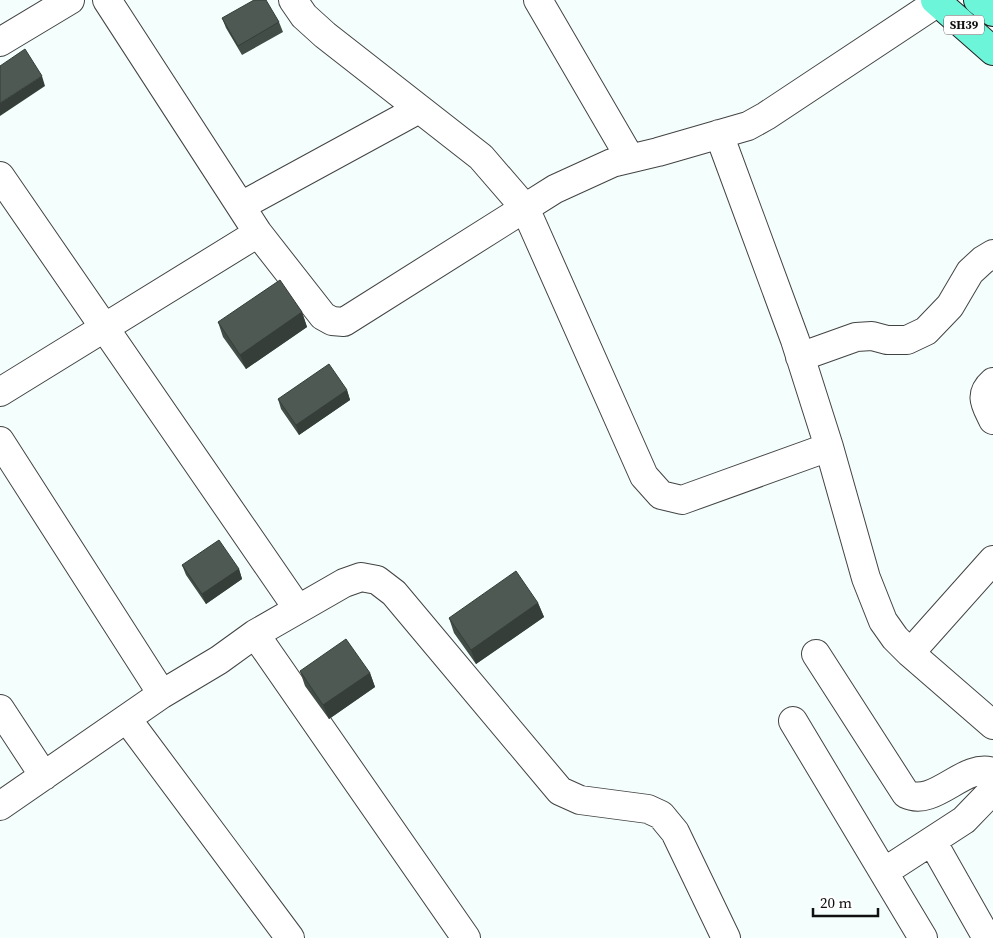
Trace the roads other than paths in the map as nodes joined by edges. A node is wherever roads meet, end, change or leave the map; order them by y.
1 (70, 0) edge
2 (107, 0) edge
3 (293, 0) edge
4 (538, 0) edge
5 (978, 0) edge
6 (936, 1) edge
7 (993, 12) edge
8 (0, 42) edge
9 (993, 51) edge
10 (419, 109) junction
11 (719, 134) junction
12 (630, 158) junction
13 (0, 176) edge
14 (241, 206) junction
15 (525, 208) junction
16 (258, 233) junction
17 (993, 254) edge
18 (104, 327) junction
19 (800, 357) junction
20 (993, 382) edge
21 (0, 392) edge
22 (993, 420) edge
23 (0, 441) edge
24 (829, 447) junction
25 (993, 560) edge
26 (298, 609) junction
27 (255, 634) junction
28 (910, 653) junction
29 (816, 654) dead end
30 (162, 694) junction
31 (0, 709) edge
32 (127, 719) junction
33 (794, 722) dead end
34 (993, 725) edge
35 (993, 772) edge
36 (44, 776) junction
37 (993, 790) edge
38 (0, 806) edge
39 (932, 841) junction
40 (884, 872) junction
41 (290, 938) edge
42 (466, 938) edge
43 (726, 938) edge
44 (923, 938) edge
45 (987, 938) edge

1 - 8 street
2 - 14 street
3 - 10 street
4 - 12 street
5 - 7 main road
6 - 9 main road, SH39
6 - 11 street
10 - 14 street
10 - 15 street
11 - 12 street
11 - 19 street
12 - 15 street
13 - 18 street
14 - 16 street
15 - 16 street
15 - 24 street
16 - 18 street
17 - 19 street
18 - 21 street
18 - 26 street
19 - 24 street
20 - 22 street
23 - 30 street
24 - 28 street
25 - 28 street
26 - 27 street
26 - 43 street
27 - 30 street
27 - 42 street
28 - 34 street
29 - 35 street
30 - 32 street
31 - 36 street
32 - 36 street
32 - 41 street
33 - 40 street
36 - 38 street
37 - 39 street
39 - 40 street
39 - 45 street
40 - 44 street

